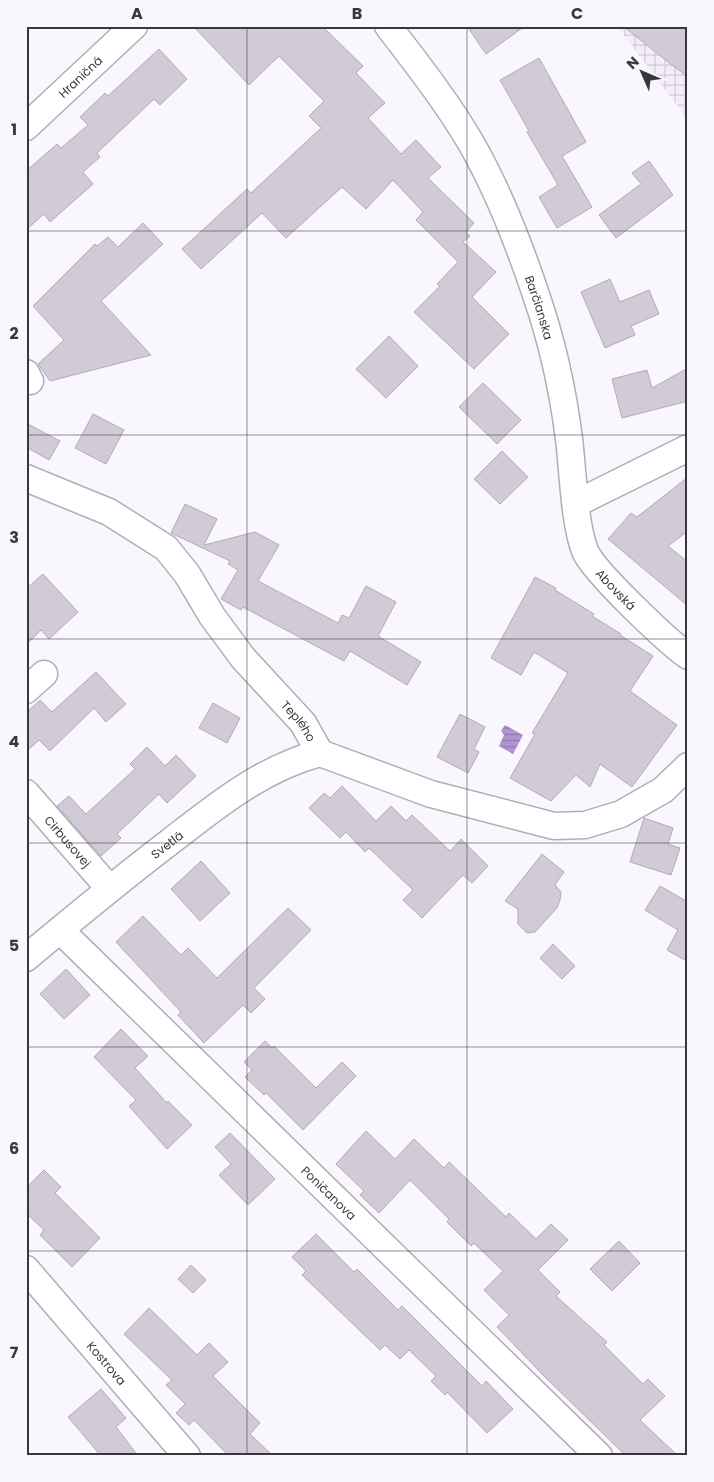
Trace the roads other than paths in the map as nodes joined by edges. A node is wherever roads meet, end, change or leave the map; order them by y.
1 (134, 26) edge
2 (388, 26) edge
3 (26, 127) edge
4 (688, 448) edge
5 (26, 478) edge
6 (577, 503) junction
7 (688, 656) edge
8 (320, 753) junction
9 (688, 766) edge
10 (26, 793) edge
11 (109, 888) junction
12 (60, 930) junction
13 (26, 958) edge
14 (26, 1269) edge
15 (186, 1456) edge
16 (600, 1456) edge

1 - 3 street, Hraničná
2 - 6 street, Barčianska
4 - 6 street
5 - 8 street, Teplého
6 - 7 street, Abovská
8 - 9 street, Teplého
8 - 11 street, Svetlá
10 - 11 street, Cirbusovej
11 - 12 street, Svetlá
12 - 13 street, Svetlá
12 - 16 street, Poničanova
14 - 15 street, Kostrova

